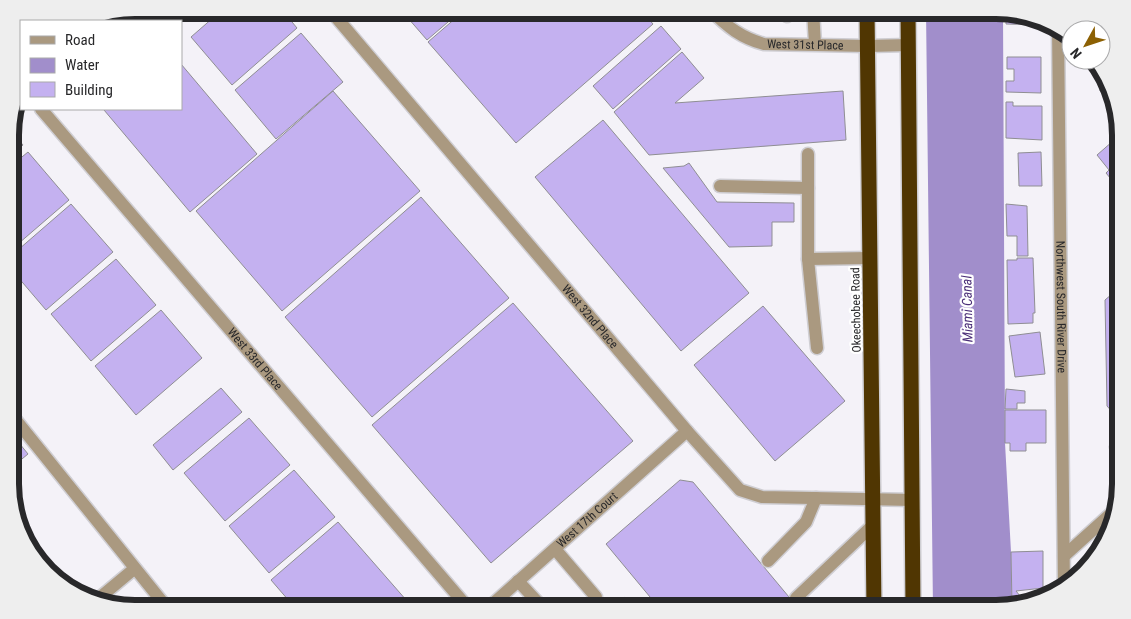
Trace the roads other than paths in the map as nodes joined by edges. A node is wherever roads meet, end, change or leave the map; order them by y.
1 (338, 19) edge
2 (720, 19) edge
3 (814, 19) edge
4 (867, 19) edge
5 (908, 19) edge
6 (1058, 37) edge
7 (815, 44) junction
8 (909, 45) junction
9 (868, 46) junction
10 (42, 110) edge
11 (808, 154) dead end
12 (720, 186) dead end
13 (808, 188) junction
14 (870, 258) junction
15 (808, 259) junction
16 (817, 348) dead end
17 (19, 424) edge
18 (687, 431) junction
19 (816, 498) junction
20 (873, 499) junction
21 (912, 500) junction
22 (1107, 517) edge
23 (873, 525) junction
24 (555, 549) junction
25 (1064, 556) junction
26 (768, 561) dead end
27 (134, 569) junction
28 (1064, 578) edge
29 (518, 581) junction
30 (103, 595) edge
31 (596, 597) dead end
32 (796, 598) dead end
33 (160, 600) edge
34 (461, 600) edge
35 (496, 600) edge
36 (536, 600) edge
37 (874, 600) edge
38 (914, 600) edge

1 - 18 street, West 32nd Place
2 - 7 street, West 31st Place
3 - 7 street
4 - 9 highway, Okeechobee Road
5 - 8 highway
6 - 25 street, Northwest South River Drive
7 - 9 street, West 31st Place
8 - 9 street, West 31st Place
8 - 21 highway
9 - 14 highway, Okeechobee Road
10 - 34 street, West 33rd Place
11 - 13 street
12 - 13 street
13 - 15 street
14 - 15 street
14 - 20 highway, Okeechobee Road
15 - 16 street
17 - 27 street
18 - 19 street, West 32nd Place
18 - 24 street, West 17th Court
19 - 20 street, West 32nd Place
19 - 26 street
20 - 21 street, West 32nd Place
20 - 23 highway, Okeechobee Road
21 - 38 highway
22 - 25 street
23 - 32 street
23 - 37 highway, Okeechobee Road
24 - 29 street, West 17th Court
24 - 31 street
25 - 28 street, Northwest South River Drive
27 - 30 street
27 - 33 street
29 - 35 street, West 17th Court
29 - 36 street

